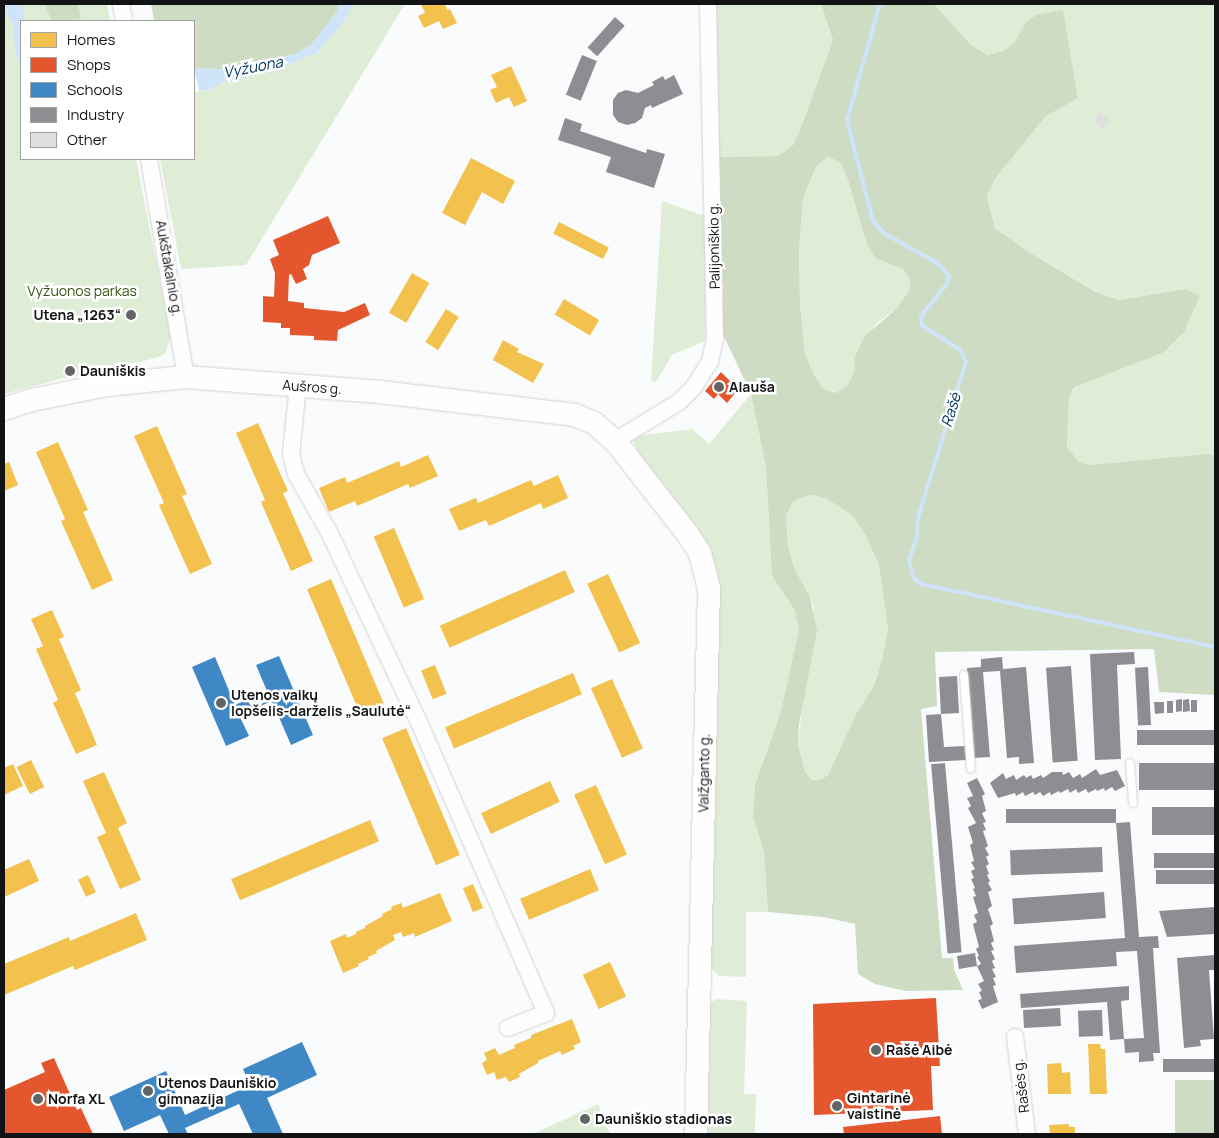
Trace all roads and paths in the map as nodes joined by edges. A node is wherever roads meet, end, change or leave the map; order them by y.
1 (121, 4) edge
2 (708, 4) edge
3 (124, 20) edge
4 (149, 160) edge
5 (186, 377) junction
6 (298, 386) junction
7 (4, 409) edge
8 (616, 441) junction
9 (964, 675) dead end
10 (1130, 763) dead end
11 (971, 769) dead end
12 (1133, 803) dead end
13 (508, 1028) dead end
14 (1015, 1037) dead end
15 (696, 1134) edge
16 (1027, 1134) edge

1 - 3 street
2 - 8 street, Palijoniškio g.
4 - 5 street, Aukštakalnio g.
5 - 6 street, Aušros g.
5 - 7 street, Aušros g.
6 - 8 street, Aušros g.
6 - 13 street
8 - 15 street, Vaižganto g.
9 - 11 lane
10 - 12 lane
14 - 16 street, Rašės g.

